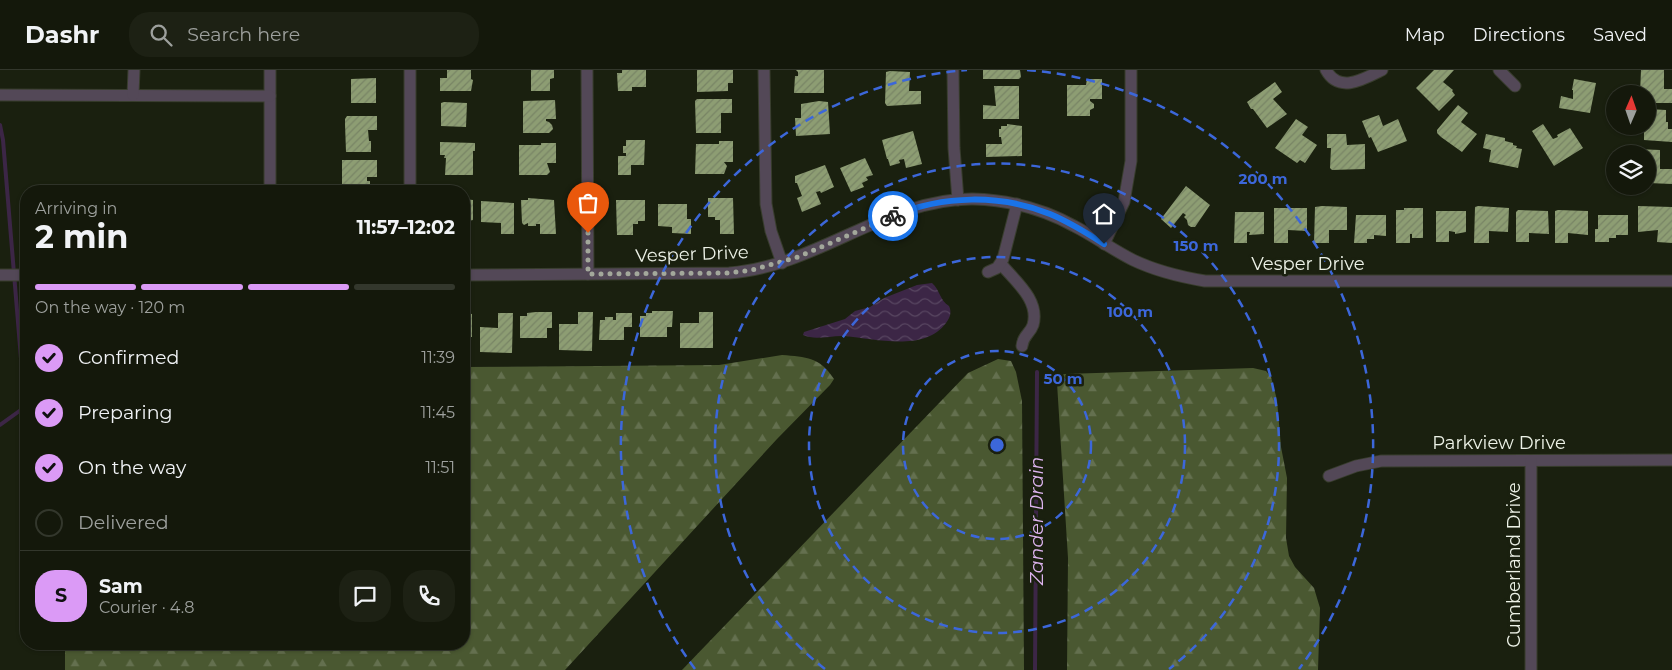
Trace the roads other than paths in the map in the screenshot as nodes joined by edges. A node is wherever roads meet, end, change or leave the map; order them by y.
1 (134, 70) edge
2 (270, 70) edge
3 (410, 70) edge
4 (587, 70) edge
5 (764, 70) edge
6 (953, 70) edge
7 (1131, 70) edge
8 (1326, 70) edge
9 (1382, 70) edge
10 (1499, 70) edge
11 (1515, 86) dead end
12 (0, 95) edge
13 (134, 95) junction
14 (270, 96) junction
15 (270, 185) edge
16 (410, 185) edge
17 (958, 200) junction
18 (1016, 204) junction
19 (1104, 244) junction
20 (782, 263) junction
21 (1001, 264) junction
22 (988, 272) dead end
23 (0, 274) edge
24 (20, 274) edge
25 (588, 274) junction
26 (470, 275) edge
27 (1672, 281) edge
28 (1022, 346) dead end
29 (1672, 460) edge
30 (1531, 461) junction
31 (1329, 476) dead end
32 (1531, 670) edge

1 - 13 street
2 - 14 street
3 - 16 street
4 - 25 street
5 - 20 street
6 - 17 street
7 - 19 street
8 - 9 street
10 - 11 street
12 - 13 street
13 - 14 street
14 - 15 street
17 - 18 street, Vesper Drive
17 - 20 street, Vesper Drive
18 - 19 street, Vesper Drive
18 - 21 street
19 - 27 street, Vesper Drive
20 - 25 street, Vesper Drive
21 - 22 street
21 - 28 street
23 - 24 street
25 - 26 street, Vesper Drive
29 - 30 street, Parkview Drive
30 - 31 street, Parkview Drive
30 - 32 street, Cumberland Drive

